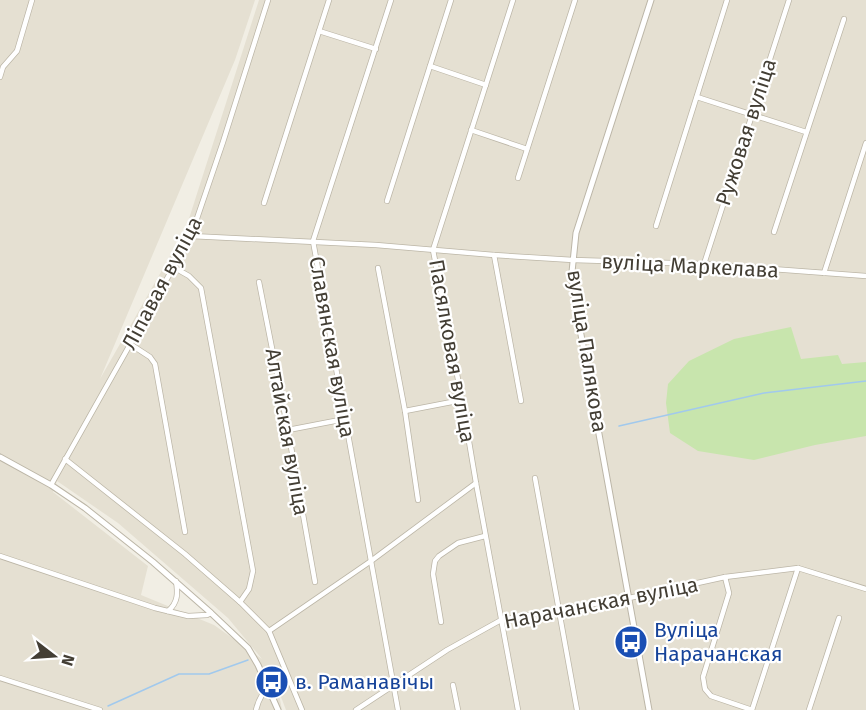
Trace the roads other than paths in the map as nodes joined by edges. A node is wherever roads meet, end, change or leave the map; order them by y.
1 (32, 0) edge
2 (268, 0) edge
3 (329, 0) edge
4 (391, 0) edge
5 (451, 0) edge
6 (513, 0) edge
7 (575, 0) edge
8 (651, 0) edge
9 (727, 0) edge
10 (789, 0) edge
11 (844, 19) dead end
12 (319, 31) junction
13 (376, 49) junction
14 (430, 66) junction
15 (0, 77) edge
16 (486, 85) junction
17 (697, 97) junction
18 (752, 115) junction
19 (471, 130) junction
20 (806, 132) junction
21 (866, 143) edge
22 (527, 149) junction
23 (518, 178) dead end
24 (387, 201) dead end
25 (264, 203) dead end
26 (656, 226) dead end
27 (774, 232) dead end
28 (191, 236) junction
29 (314, 241) junction
30 (433, 250) junction
31 (494, 255) junction
32 (573, 260) junction
33 (704, 264) junction
34 (174, 267) junction
35 (378, 268) dead end
36 (824, 273) junction
37 (866, 276) edge
38 (259, 282) dead end
39 (130, 344) junction
40 (462, 400) junction
41 (521, 401) dead end
42 (405, 411) junction
43 (345, 419) junction
44 (288, 430) junction
45 (0, 457) edge
46 (65, 459) junction
47 (535, 478) dead end
48 (476, 483) junction
49 (51, 485) junction
50 (418, 500) dead end
51 (185, 531) dead end
52 (485, 536) junction
53 (0, 556) edge
54 (371, 561) junction
55 (798, 568) junction
56 (725, 578) junction
57 (176, 581) junction
58 (315, 582) dead end
59 (866, 589) edge
60 (629, 597) junction
61 (240, 602) junction
62 (559, 610) junction
63 (168, 611) junction
64 (211, 613) junction
65 (839, 618) dead end
66 (501, 620) junction
67 (441, 621) dead end
68 (269, 631) junction
69 (0, 678) edge
70 (453, 685) dead end
71 (394, 686) junction
72 (269, 688) junction
73 (100, 710) edge
74 (256, 710) edge
75 (278, 710) edge
76 (302, 710) edge
77 (357, 710) edge
78 (398, 710) edge
79 (458, 710) edge
80 (518, 710) edge
81 (577, 710) edge
82 (649, 710) edge
83 (809, 710) edge

1 - 15 street
2 - 28 street, Ліпавая вуліца
3 - 12 street
4 - 13 street, Славянская вуліца
5 - 14 street
6 - 16 street, Пасялковая вуліца
7 - 22 street
8 - 32 street, вуліца Палякова
9 - 17 street
10 - 18 street, Ружовая вуліца
11 - 20 street
12 - 13 street
12 - 25 street
13 - 29 street, Славянская вуліца
14 - 16 street
14 - 24 street
16 - 19 street, Пасялковая вуліца
17 - 18 street
17 - 26 street
18 - 20 street
18 - 33 street, Ружовая вуліца
19 - 22 street
19 - 30 street, Пасялковая вуліца
20 - 27 street
21 - 36 street
22 - 23 street
28 - 29 street, вуліца Маркелава
28 - 34 street, Ліпавая вуліца
29 - 30 street, вуліца Маркелава
29 - 43 street, Славянская вуліца
30 - 31 street, вуліца Маркелава
30 - 40 street, Пасялковая вуліца
31 - 32 street, вуліца Маркелава
31 - 41 street
32 - 33 street, вуліца Маркелава
32 - 60 street, вуліца Палякова
33 - 36 street, вуліца Маркелава
34 - 39 street, Ліпавая вуліца
34 - 61 street
35 - 42 street
36 - 37 street, вуліца Маркелава
38 - 44 street, Алтайская вуліца
39 - 46 street, Ліпавая вуліца
39 - 51 street
40 - 42 street
40 - 48 street, Пасялковая вуліца
42 - 50 street
43 - 44 street
43 - 54 street, Славянская вуліца
44 - 58 street, Алтайская вуліца
45 - 49 street
46 - 49 street, Ліпавая вуліца
46 - 61 street
47 - 62 street
48 - 52 street, Пасялковая вуліца
48 - 54 street
49 - 57 street
52 - 66 street, Пасялковая вуліца
52 - 67 street
53 - 63 street
54 - 68 street
54 - 71 street, Славянская вуліца
55 - 56 street, Нарачанская вуліца
55 - 56 street
55 - 59 street, Нарачанская вуліца
56 - 60 street, Нарачанская вуліца
57 - 63 street
57 - 64 street
60 - 62 street, Нарачанская вуліца
60 - 82 street, вуліца Палякова
61 - 68 street
62 - 66 street, Нарачанская вуліца
62 - 81 street
63 - 64 street
64 - 72 street
65 - 83 street
66 - 71 street, Нарачанская вуліца
66 - 80 street, Пасялковая вуліца
68 - 76 street
69 - 73 street
70 - 79 street
71 - 77 street, Нарачанская вуліца
71 - 78 street, Славянская вуліца
72 - 74 street
72 - 75 street

